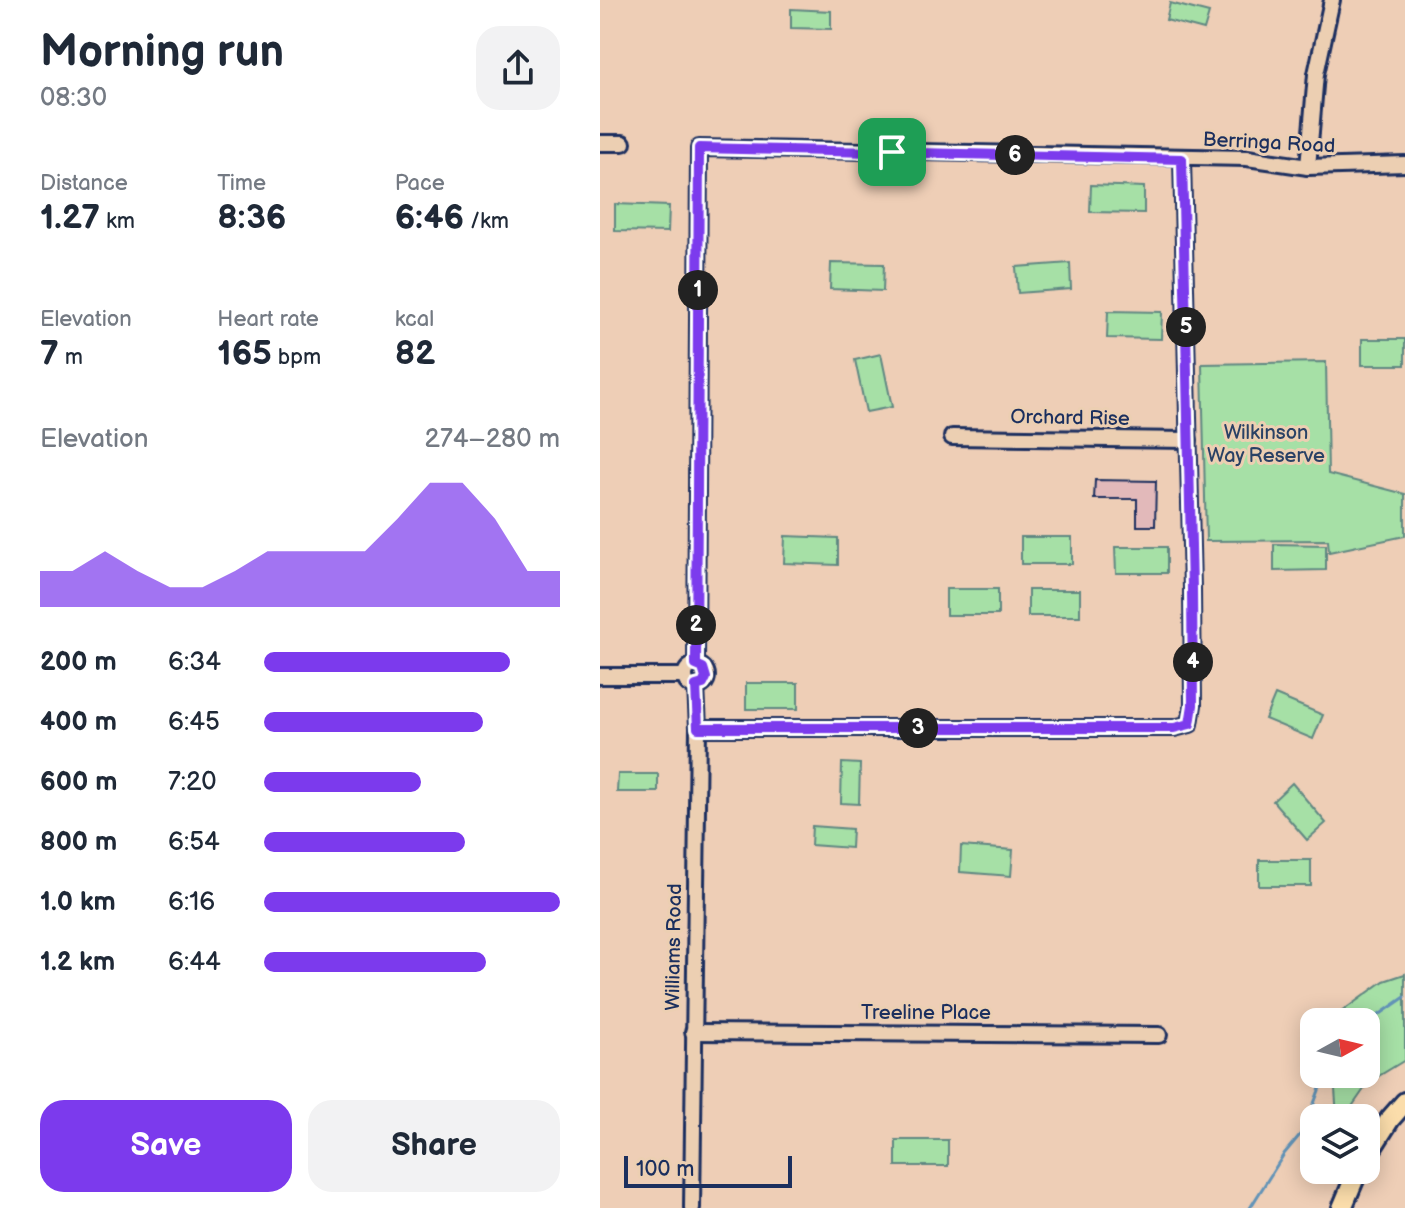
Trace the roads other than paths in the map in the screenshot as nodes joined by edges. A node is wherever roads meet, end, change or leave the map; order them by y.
1 (1332, 0) edge
2 (600, 143) edge
3 (623, 143) dead end
4 (699, 148) joint
5 (1182, 159) junction
6 (1405, 164) edge
7 (1308, 167) junction
8 (952, 437) dead end
9 (1189, 440) junction
10 (600, 676) edge
11 (692, 676) junction
12 (698, 728) junction
13 (693, 1032) junction
14 (1159, 1035) dead end
15 (1405, 1102) edge
16 (1380, 1135) edge
17 (1352, 1184) edge
18 (692, 1208) edge
19 (1342, 1208) edge

1 - 7 street
2 - 3 street
4 - 5 street, Berringa Road
4 - 11 street, Williams Road
5 - 7 street, Berringa Road
5 - 9 street
6 - 7 street, Berringa Road
8 - 9 street, Orchard Rise
9 - 12 street
10 - 11 street
11 - 12 street, Williams Road
12 - 13 street, Williams Road
13 - 14 street, Treeline Place
13 - 18 street, Williams Road
15 - 16 main road
17 - 19 main road

